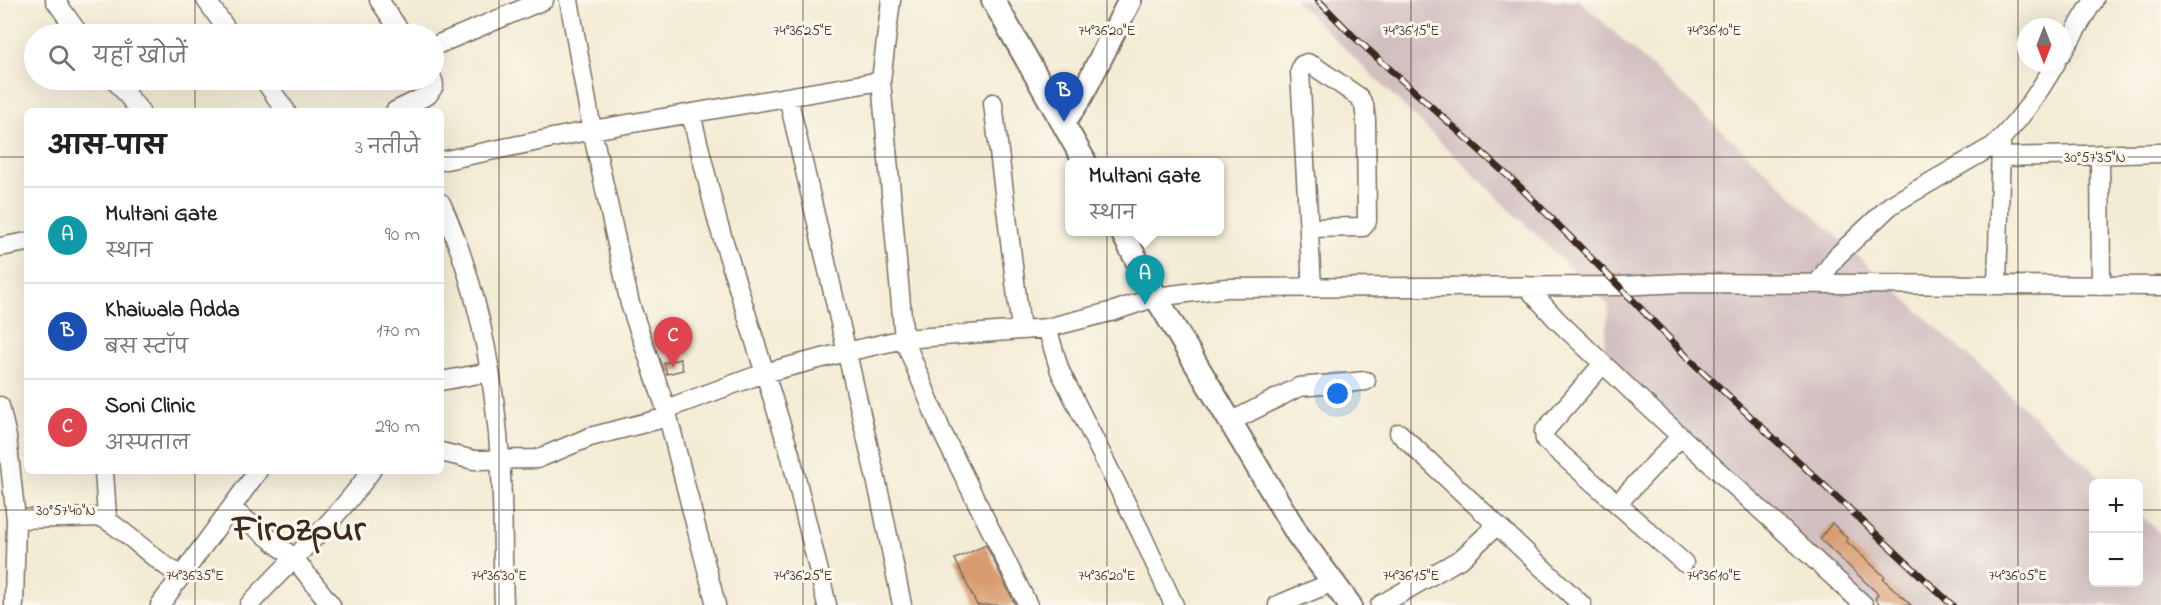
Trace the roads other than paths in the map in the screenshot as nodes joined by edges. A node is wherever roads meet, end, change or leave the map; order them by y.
1 (55, 0) edge
2 (206, 0) edge
3 (379, 0) edge
4 (544, 0) edge
5 (569, 0) edge
6 (891, 0) edge
7 (993, 0) edge
8 (1130, 0) edge
9 (2094, 0) edge
10 (72, 24) edge
11 (224, 24) edge
12 (395, 24) edge
13 (2071, 38) edge
14 (444, 42) edge
15 (2050, 72) edge
16 (880, 81) junction
17 (123, 90) edge
18 (271, 90) edge
19 (431, 90) edge
20 (788, 97) junction
21 (993, 103) dead end
22 (138, 108) edge
23 (284, 108) edge
24 (401, 108) edge
25 (691, 114) junction
26 (1064, 122) junction
27 (592, 130) junction
28 (2001, 148) junction
29 (2161, 153) edge
30 (2100, 154) junction
31 (1083, 158) edge
32 (444, 159) edge
33 (444, 210) edge
34 (1308, 228) junction
35 (1125, 236) edge
36 (24, 243) edge
37 (0, 248) edge
38 (1817, 284) junction
39 (1997, 285) junction
40 (2101, 285) junction
41 (1526, 286) junction
42 (2161, 286) edge
43 (1312, 287) junction
44 (1156, 297) junction
45 (1047, 328) junction
46 (1021, 330) junction
47 (904, 339) junction
48 (846, 352) junction
49 (1603, 364) junction
50 (490, 372) junction
51 (764, 373) junction
52 (444, 380) edge
53 (1366, 381) dead end
54 (0, 408) edge
55 (667, 413) junction
56 (1230, 422) junction
57 (1399, 433) dead end
58 (1681, 436) junction
59 (444, 453) edge
60 (500, 460) junction
61 (104, 474) edge
62 (256, 474) edge
63 (369, 474) edge
64 (1617, 504) junction
65 (231, 508) junction
66 (103, 518) junction
67 (16, 519) junction
68 (1497, 525) junction
69 (294, 558) junction
70 (1684, 562) dead end
71 (182, 576) junction
72 (1333, 582) junction
73 (14, 605) edge
74 (160, 605) edge
75 (249, 605) edge
76 (331, 605) edge
77 (504, 605) edge
78 (716, 605) edge
79 (827, 605) edge
80 (902, 605) edge
81 (1028, 605) edge
82 (1174, 605) edge
83 (1278, 605) edge
84 (1350, 605) edge
85 (1380, 605) edge
86 (1582, 605) edge
87 (1864, 605) edge

1 - 10 street
2 - 11 street
3 - 12 street
4 - 14 street
5 - 27 street
6 - 16 street
7 - 26 main road
8 - 26 main road
9 - 13 street
15 - 28 street
16 - 20 street
16 - 47 street
17 - 22 street
18 - 23 street
19 - 24 street
20 - 25 street
20 - 48 street
21 - 46 street
25 - 27 street
25 - 51 street
26 - 31 main road
27 - 32 street
27 - 55 street
28 - 30 street
28 - 38 street
28 - 39 street
29 - 30 street
30 - 40 street
33 - 50 street
34 - 34 street
34 - 43 street
35 - 44 main road
36 - 37 street
38 - 39 street
38 - 41 street
39 - 40 street
40 - 42 street
41 - 43 street
41 - 49 street
43 - 44 street
44 - 45 street
44 - 56 main road
45 - 46 street
45 - 82 street
46 - 47 street
47 - 48 street
47 - 81 street
48 - 51 street
48 - 80 street
49 - 58 street
49 - 64 street
50 - 52 street
50 - 60 street
51 - 55 street
51 - 79 street
53 - 56 street
54 - 67 street
55 - 60 street
55 - 78 street
56 - 72 main road
57 - 68 street
58 - 64 street
58 - 87 street
59 - 60 street
60 - 77 street
61 - 66 street
62 - 65 street
63 - 69 street
64 - 70 street
65 - 69 street
65 - 71 street
66 - 67 street
66 - 71 street
67 - 73 street
68 - 85 street
68 - 86 street
69 - 75 street
69 - 76 street
71 - 74 street
72 - 83 street
72 - 84 main road

